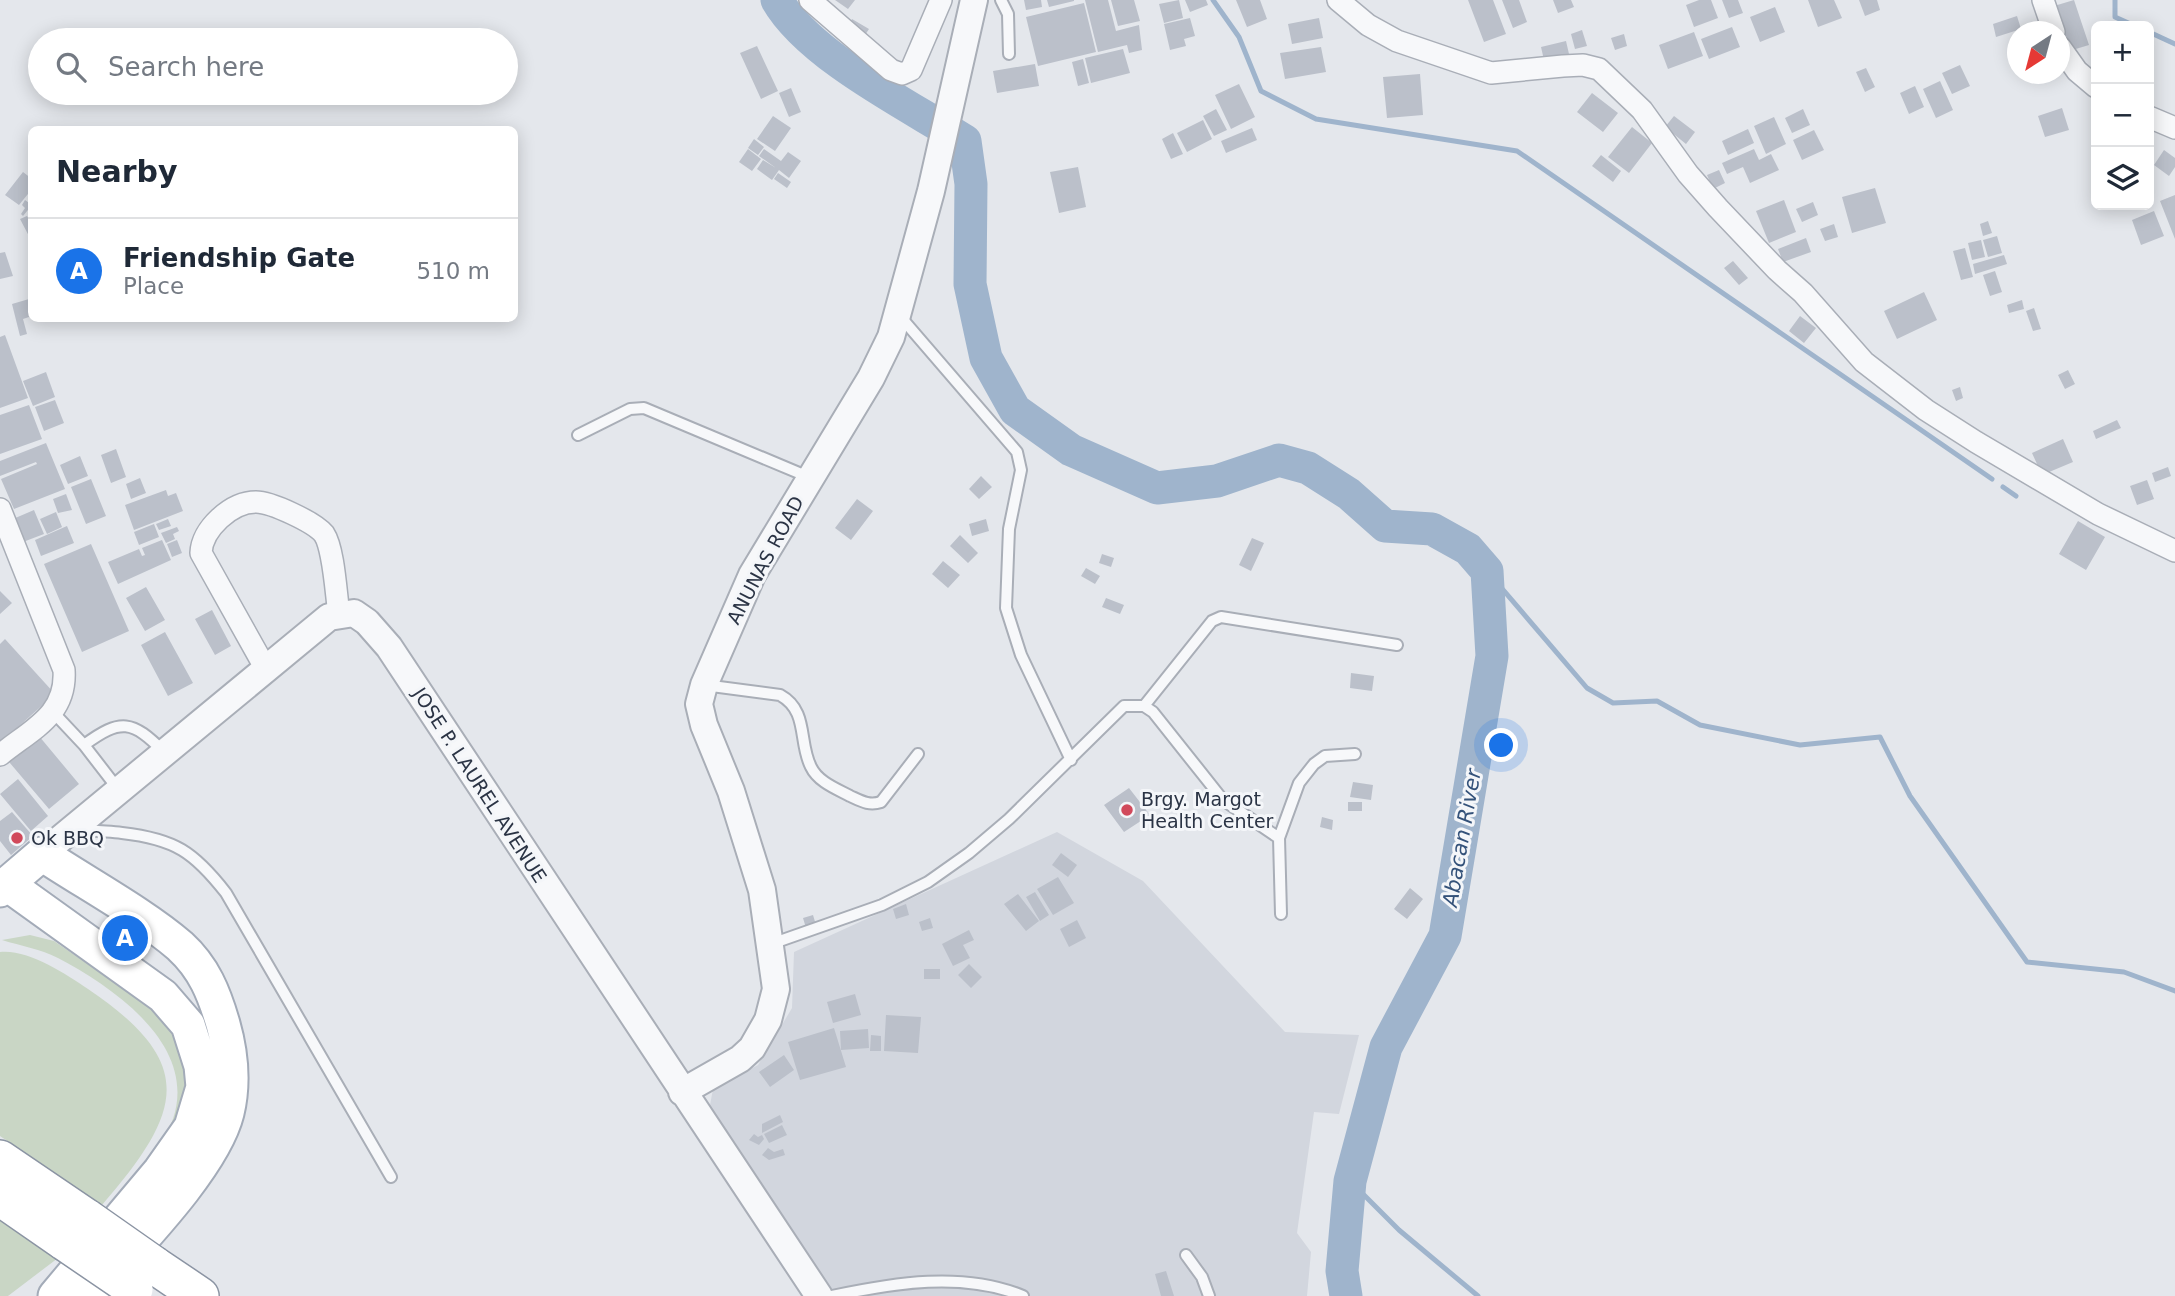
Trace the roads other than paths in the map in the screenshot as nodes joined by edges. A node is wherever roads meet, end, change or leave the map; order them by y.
1 (810, 0) edge
2 (941, 0) edge
3 (974, 0) edge
4 (1001, 0) edge
5 (1338, 0) edge
6 (2043, 0) edge
7 (2050, 21) edge
8 (1009, 54) dead end
9 (2070, 61) edge
10 (2092, 84) edge
11 (2154, 119) edge
12 (2175, 128) edge
13 (898, 314) junction
14 (578, 435) dead end
15 (811, 478) junction
16 (0, 509) edge
17 (5, 536) edge
18 (2175, 551) edge
19 (339, 614) junction
20 (1397, 645) dead end
21 (267, 671) junction
22 (704, 685) junction
23 (1144, 706) junction
24 (53, 712) junction
25 (84, 745) junction
26 (164, 752) junction
27 (918, 754) dead end
28 (1355, 754) dead end
29 (0, 755) edge
30 (1071, 760) junction
31 (119, 789) junction
32 (73, 826) junction
33 (1279, 838) junction
34 (43, 854) junction
35 (4, 887) edge
36 (104, 895) junction
37 (1281, 914) dead end
38 (77, 933) junction
39 (768, 945) junction
40 (179, 946) junction
41 (148, 984) junction
42 (682, 1092) junction
43 (0, 1159) edge
44 (391, 1177) dead end
45 (0, 1197) edge
46 (76, 1230) junction
47 (1186, 1255) dead end
48 (924, 1282) junction
49 (144, 1283) edge
50 (55, 1296) edge
51 (91, 1296) edge
52 (200, 1296) edge
53 (819, 1296) edge
54 (832, 1296) edge
55 (927, 1296) edge
56 (1023, 1296) edge
57 (1209, 1296) edge

1 - 2 street
3 - 13 street, ANUNAS ROAD
4 - 8 lane
5 - 18 street
6 - 7 street
9 - 10 street
11 - 12 street
13 - 15 street, ANUNAS ROAD
13 - 30 lane
14 - 15 lane
15 - 22 street, ANUNAS ROAD
16 - 17 street
17 - 24 street
19 - 21 street
19 - 21 street
19 - 42 street, JOSE P. LAUREL AVENUE
20 - 23 lane
21 - 26 street
22 - 27 lane
22 - 39 street, ANUNAS ROAD
23 - 30 lane
23 - 33 lane
24 - 25 lane
24 - 29 street
25 - 26 lane
25 - 31 lane
26 - 31 street
28 - 33 lane
30 - 39 lane
31 - 32 street
32 - 34 street
32 - 44 lane
33 - 37 lane
34 - 35 main road
34 - 36 main road
35 - 38 main road
36 - 38 main road
36 - 40 main road
38 - 41 main road
39 - 42 street, ANUNAS ROAD
40 - 41 main road
40 - 51 main road
41 - 50 main road
42 - 53 street, JOSE P. LAUREL AVENUE
43 - 46 highway
45 - 46 highway
46 - 49 highway, bridge
47 - 57 lane
48 - 54 lane
48 - 55 lane
48 - 56 lane
49 - 52 highway

